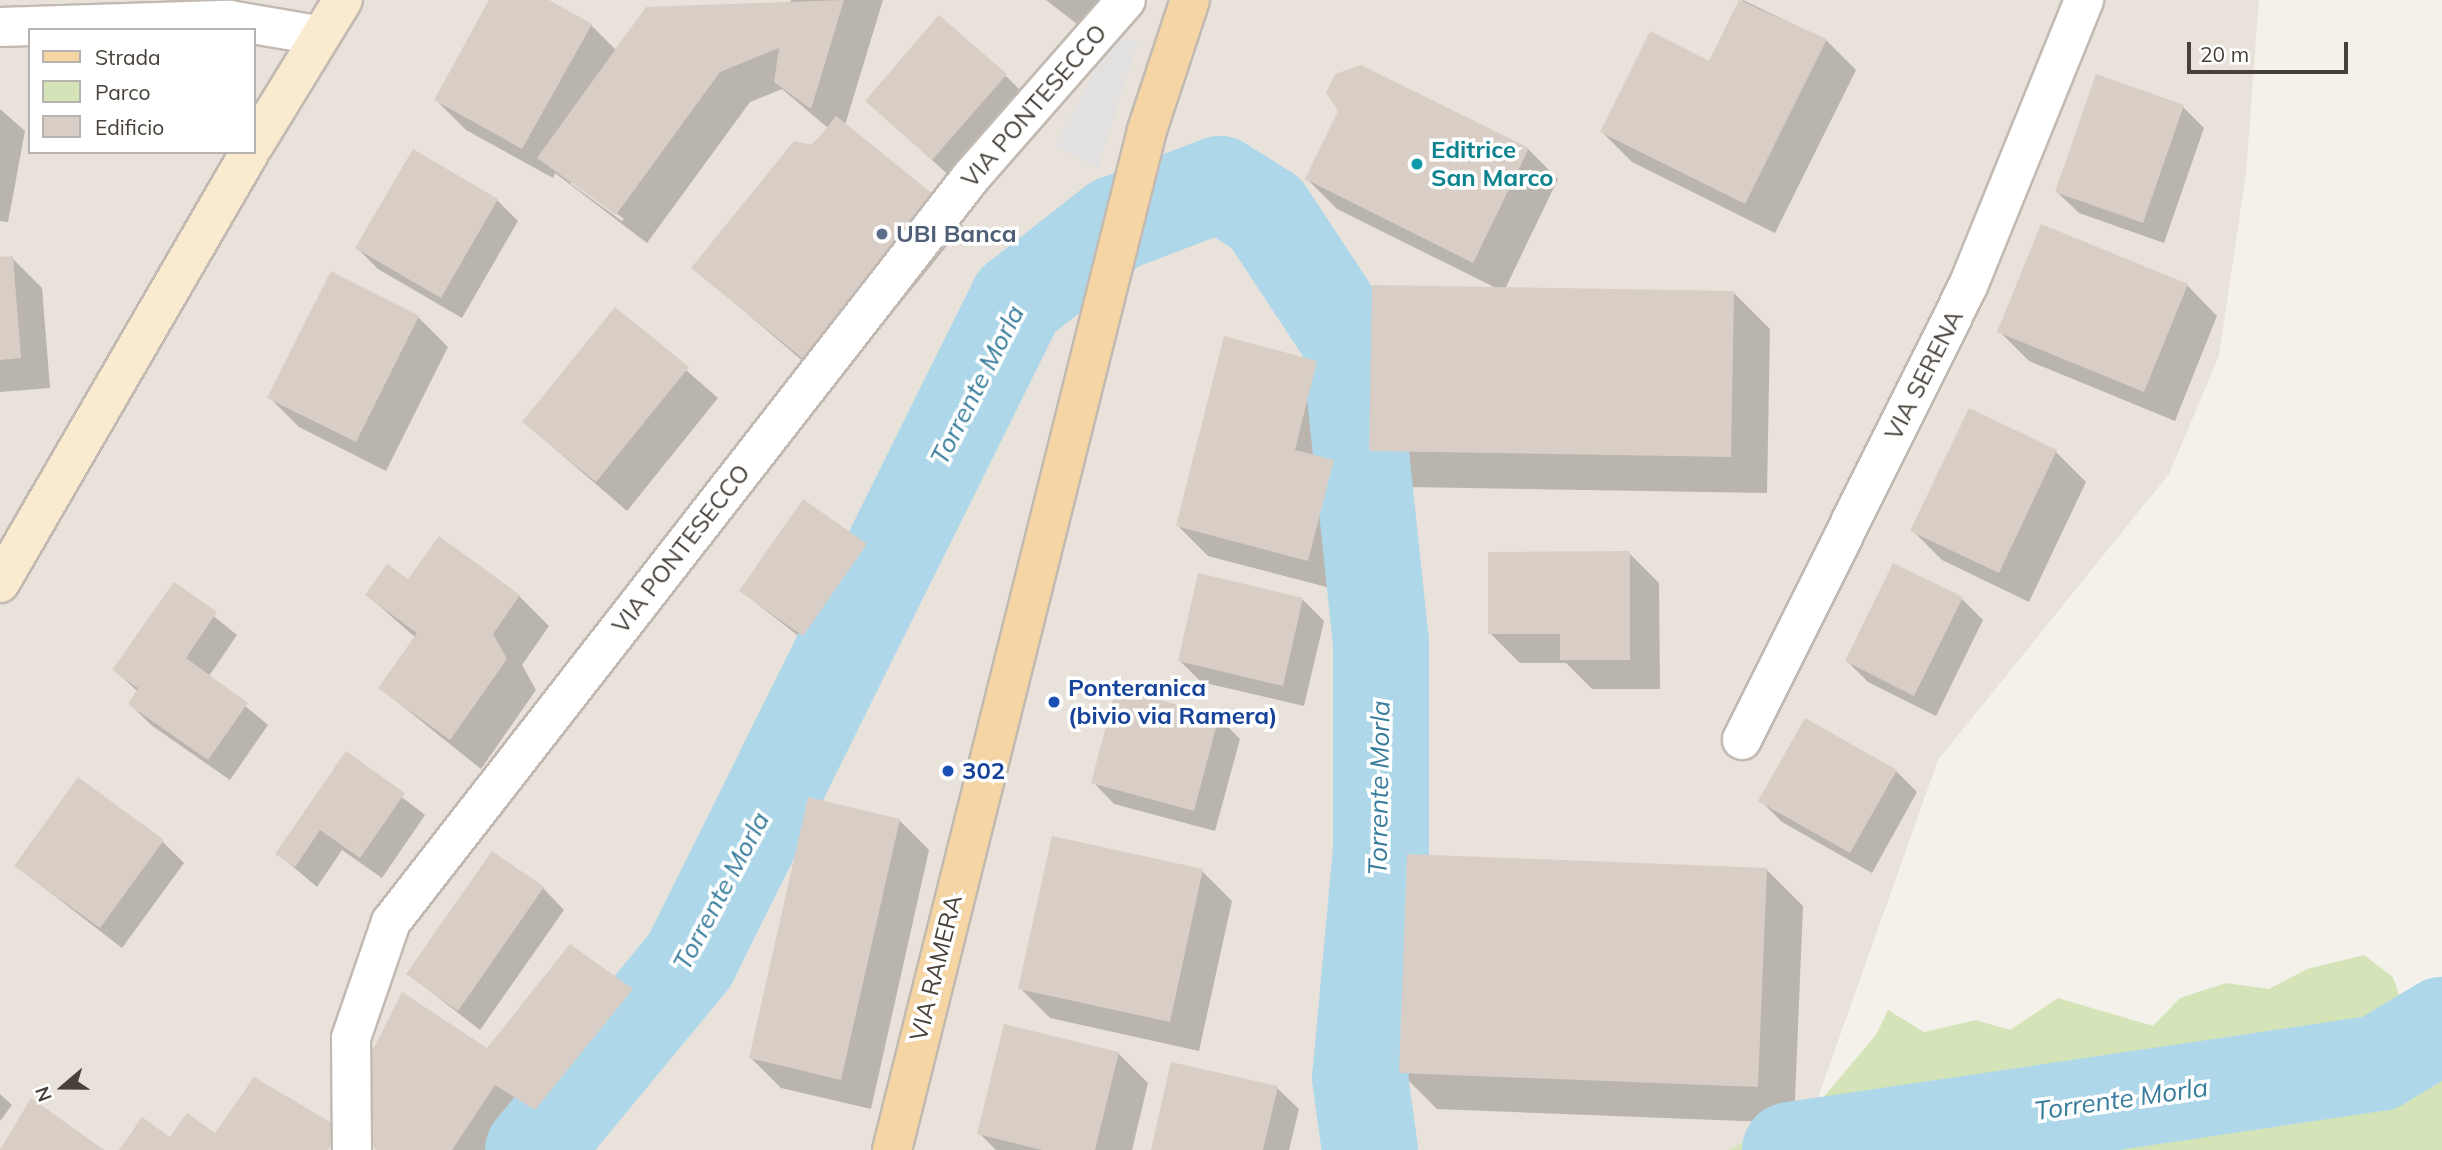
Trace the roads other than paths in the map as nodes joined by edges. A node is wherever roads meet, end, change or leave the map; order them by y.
1 (343, 0) edge
2 (1126, 0) edge
3 (1190, 0) edge
4 (2084, 0) edge
5 (0, 27) edge
6 (317, 35) junction
7 (256, 142) edge
8 (249, 154) edge
9 (0, 583) edge
10 (1742, 740) dead end
11 (352, 1150) edge
12 (892, 1150) edge

1 - 6 street
2 - 11 street, VIA PONTESECCO
3 - 12 main road, VIA RAMERA
4 - 10 street, VIA SERENA
5 - 6 street
6 - 7 street
8 - 9 street

